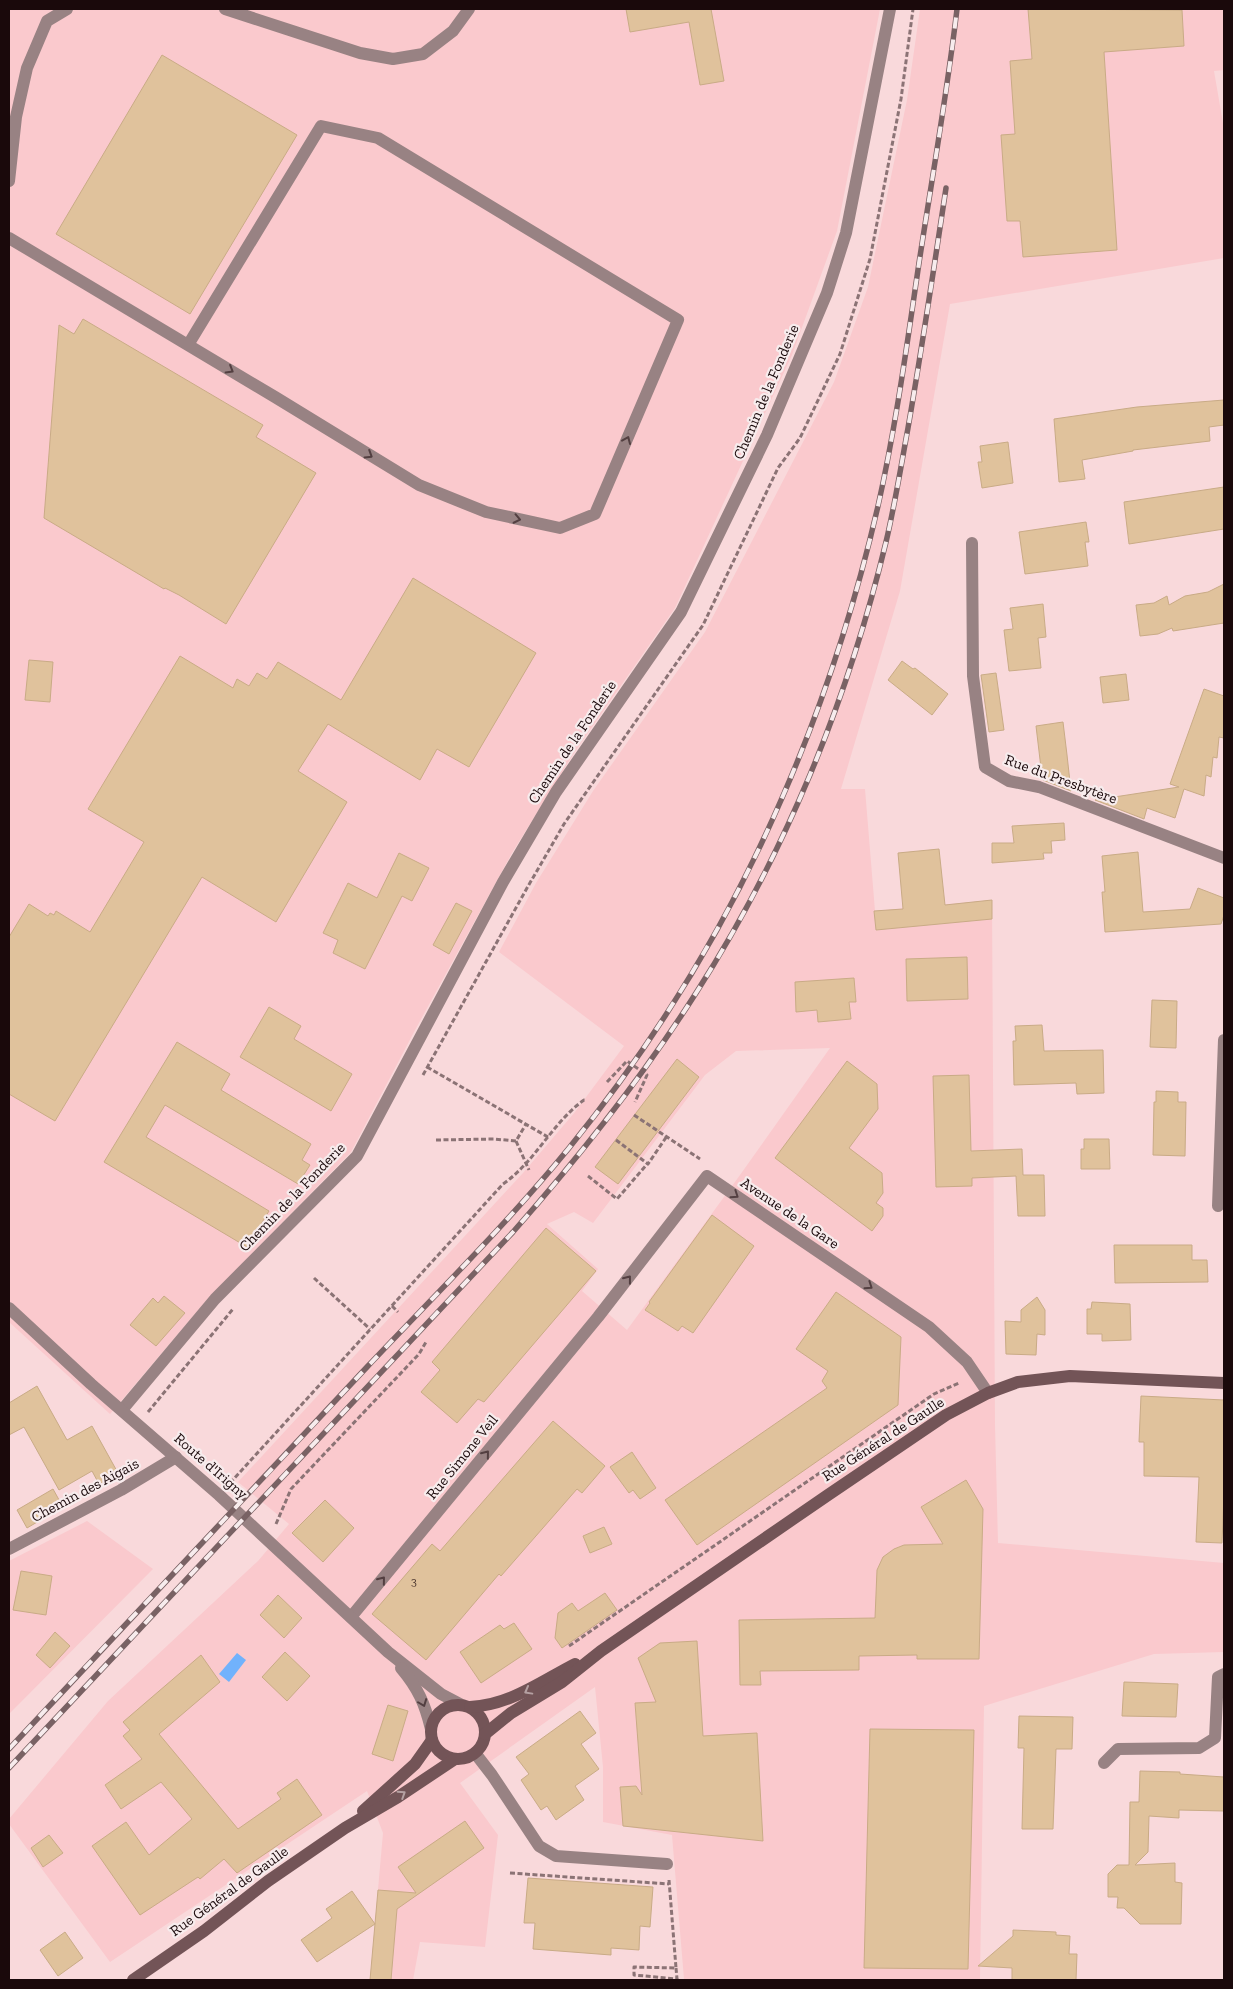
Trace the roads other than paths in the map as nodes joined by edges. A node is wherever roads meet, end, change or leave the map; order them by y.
1 (67, 9) edge
2 (225, 9) edge
3 (470, 9) edge
4 (890, 9) edge
5 (9, 181) edge
6 (9, 238) edge
7 (188, 345) junction
8 (972, 543) dead end
9 (1224, 858) edge
10 (1224, 1040) edge
11 (1218, 1206) dead end
12 (9, 1308) edge
13 (598, 1317) joint
14 (1224, 1383) edge
15 (988, 1393) junction
16 (122, 1410) junction
17 (176, 1457) junction
18 (9, 1549) edge
19 (351, 1618) junction
20 (601, 1651) junction
21 (388, 1652) junction
22 (1224, 1674) edge
23 (465, 1706) junction
24 (431, 1734) junction
25 (485, 1734) junction
26 (475, 1753) junction
27 (455, 1759) junction
28 (1104, 1762) dead end
29 (345, 1828) junction
30 (667, 1864) road end
31 (133, 1980) edge

1 - 5 street
2 - 3 street
4 - 16 street, Chemin de la Fonderie
6 - 7 street
7 -> 7 street
8 - 9 street, Rue du Presbytère
10 - 11 street
12 - 16 street, Route d'Irigny
13 -> 15 street, Avenue de la Gare
19 -> 13 street, Rue Simone Veil
14 - 15 main road, Rue Général de Gaulle
15 - 20 main road, Rue Général de Gaulle
16 - 17 street, Route d'Irigny
17 - 18 street, Chemin des Aigais
17 - 19 street, Route d'Irigny
19 - 21 street, Route d'Irigny
20 -> 23 main road, Rue Général de Gaulle
20 - 25 main road, Rue Général de Gaulle
21 - 23 street, Route d'Irigny
21 -> 24 street, Route d'Irigny
22 - 28 street
23 - 24 main road
23 - 25 main road
24 - 27 main road
24 - 29 main road, Rue Général de Gaulle
25 - 26 main road
26 - 27 main road
26 - 30 street
29 -> 27 main road, Rue Général de Gaulle
29 - 31 main road, Rue Général de Gaulle

